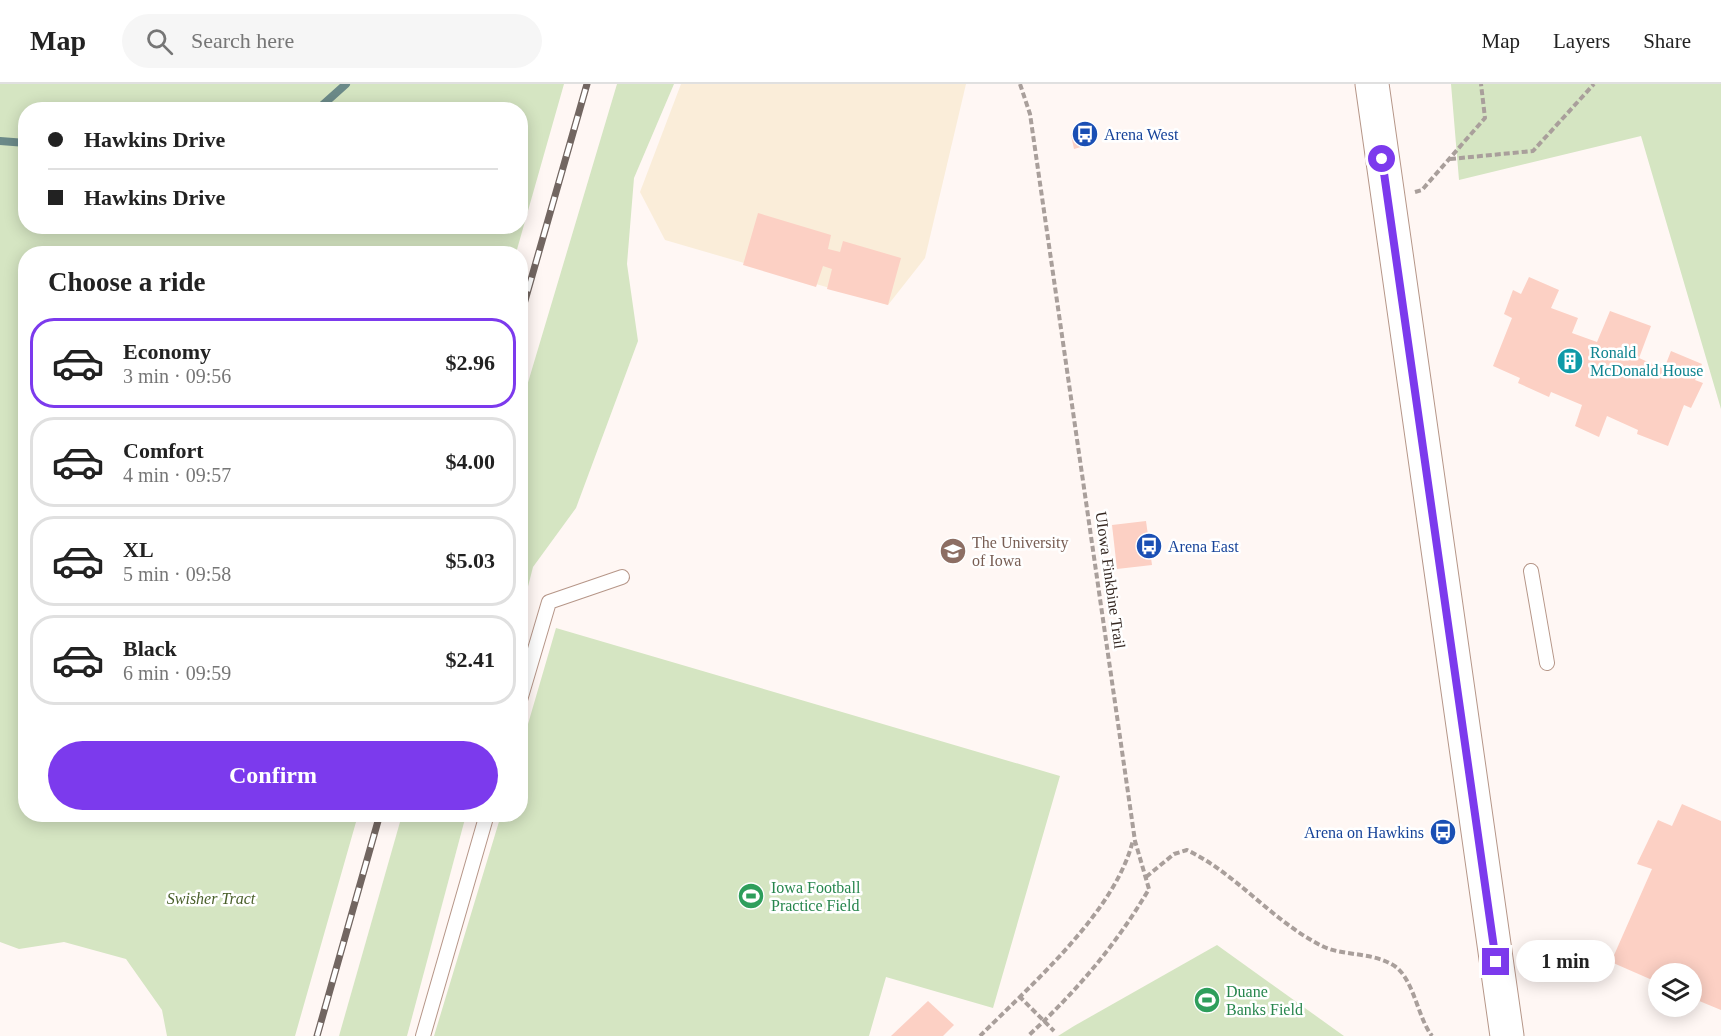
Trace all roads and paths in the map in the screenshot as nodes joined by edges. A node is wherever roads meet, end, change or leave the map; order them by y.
1 (1020, 84) edge
2 (1372, 84) edge
3 (1481, 84) edge
4 (1594, 84) edge
5 (1450, 159) junction
6 (1388, 201) junction
7 (1531, 571) dead end
8 (622, 577) dead end
9 (1547, 663) dead end
10 (528, 673) edge
11 (485, 822) edge
12 (1134, 836) junction
13 (1146, 877) junction
14 (1019, 996) junction
15 (1044, 1021) junction
16 (1054, 1031) dead end
17 (423, 1036) edge
18 (980, 1036) edge
19 (1028, 1036) edge
20 (1432, 1036) edge
21 (1507, 1036) edge

1 - 12 path, UIowa Finkbine Trail
2 - 6 street
3 - 5 path
4 - 5 path
5 - 6 path
6 - 21 street
7 - 9 lane
8 - 10 lane
11 - 17 lane
12 - 13 path, UIowa Finkbine Trail
12 - 14 path
13 - 15 path, UIowa Finkbine Trail
13 - 20 path
14 - 15 path
14 - 18 path
15 - 16 path
15 - 19 path, UIowa Finkbine Trail

